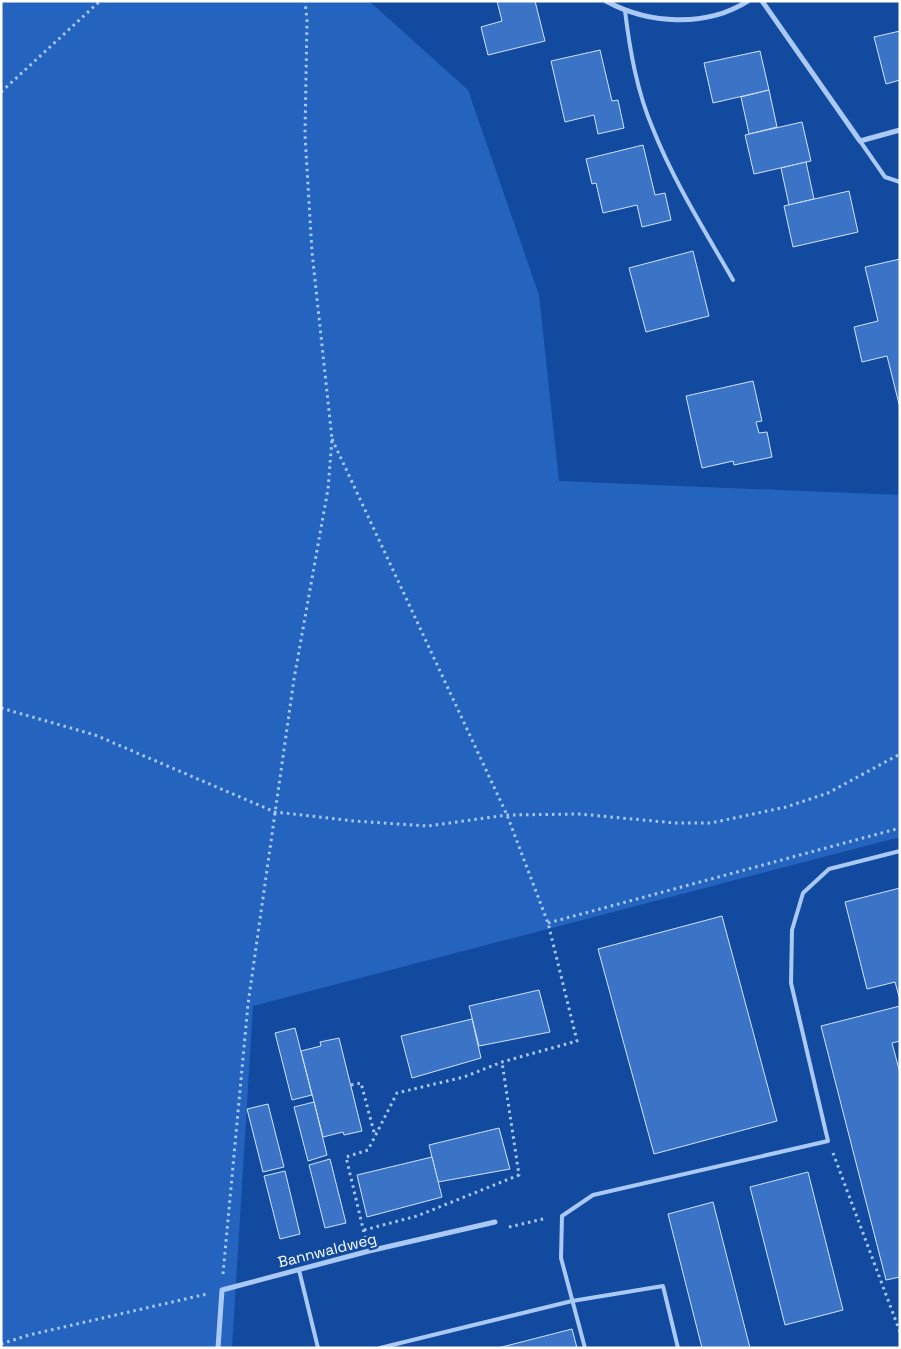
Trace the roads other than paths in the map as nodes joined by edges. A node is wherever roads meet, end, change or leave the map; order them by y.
1 (606, 1) edge
2 (748, 1) edge
3 (762, 1) edge
4 (625, 11) junction
5 (900, 130) edge
6 (860, 142) junction
7 (900, 182) edge
8 (733, 280) dead end
9 (900, 851) edge
10 (495, 1222) road end
11 (299, 1270) junction
12 (572, 1301) junction
13 (218, 1348) edge
14 (318, 1348) edge
15 (380, 1348) edge
16 (585, 1348) edge
17 (678, 1348) edge

1 - 4 street
2 - 4 street
3 - 6 street
4 - 8 lane
5 - 6 street
6 - 7 lane
9 - 12 lane
10 - 11 street, Bannwaldweg
11 - 13 street, Bannwaldweg
11 - 14 lane
12 - 15 lane
12 - 16 lane
12 - 17 lane

